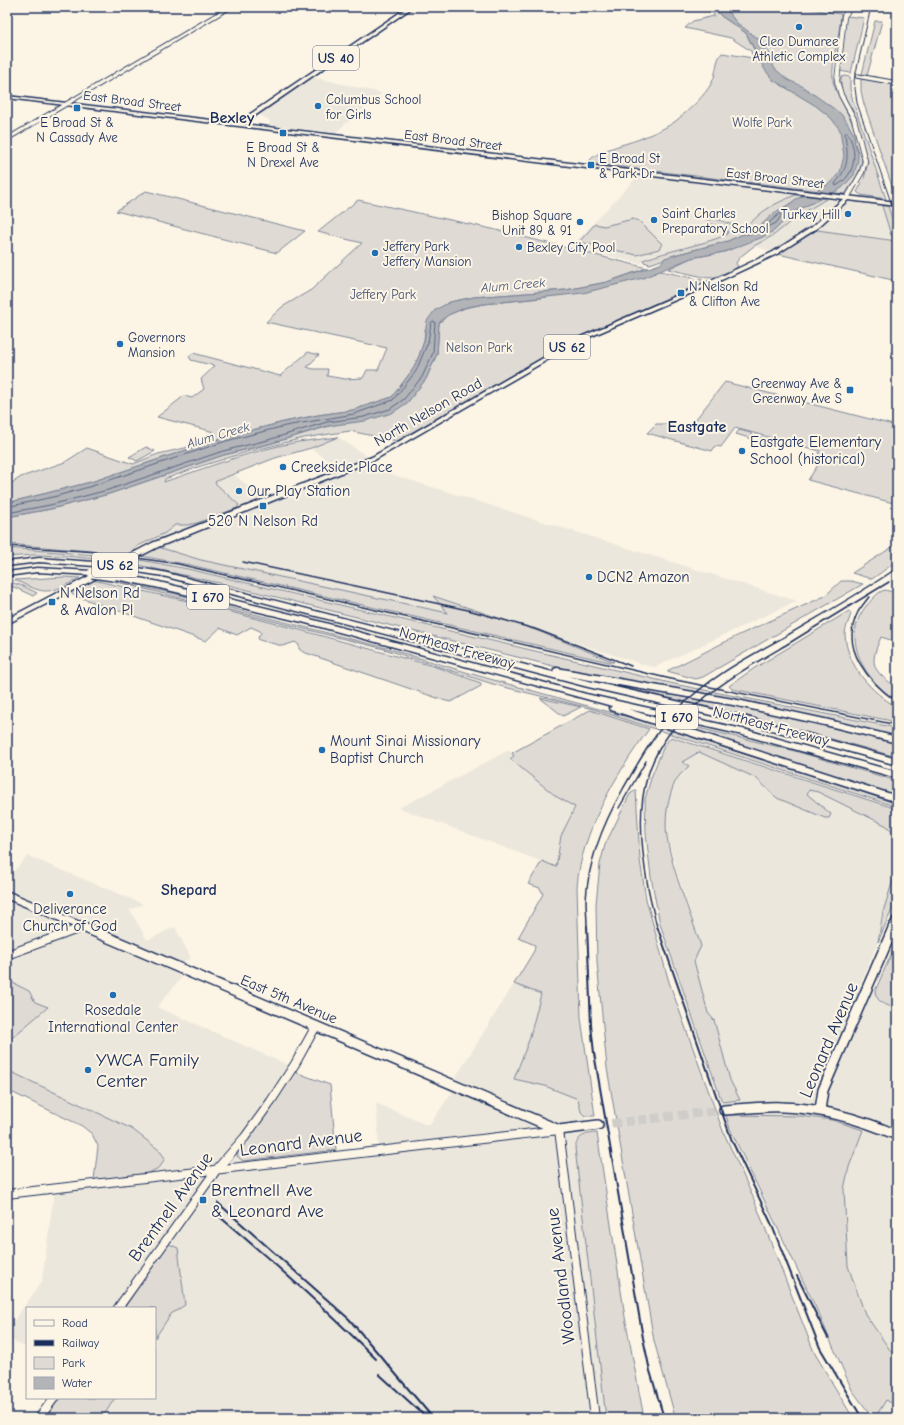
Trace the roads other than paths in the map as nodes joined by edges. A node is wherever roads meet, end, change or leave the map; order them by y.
1 (230, 7) edge
2 (411, 7) edge
3 (851, 7) edge
4 (857, 76) dead end
5 (897, 83) edge
6 (7, 97) edge
7 (66, 104) junction
8 (238, 125) junction
9 (7, 139) edge
10 (848, 198) junction
11 (897, 204) edge
12 (7, 564) edge
13 (7, 574) edge
14 (7, 622) edge
15 (499, 661) junction
16 (457, 662) junction
17 (897, 740) edge
18 (897, 762) edge
19 (897, 775) edge
20 (897, 800) edge
21 (7, 895) edge
22 (897, 919) edge
23 (83, 927) junction
24 (7, 955) edge
25 (316, 1026) junction
26 (724, 1110) tunnel mouth
27 (820, 1110) junction
28 (598, 1125) tunnel mouth
29 (559, 1130) junction
30 (897, 1135) edge
31 (217, 1169) junction
32 (7, 1194) edge
33 (119, 1307) edge
34 (53, 1399) edge
35 (40, 1418) edge
36 (594, 1418) edge

1 - 7 street
2 - 8 main road, US 40
3 - 10 main road
4 - 5 street
6 - 7 main road, East Broad Street
7 - 8 main road, East Broad Street
7 - 9 street
8 - 10 main road, East Broad Street
10 - 11 main road, East Broad Street
10 - 14 main road, North Nelson Road / US 62
12 - 15 highway, Northeast Freeway / I 670, bridge
13 - 16 highway, Northeast Freeway / I 670, bridge
15 - 17 highway
15 - 18 highway, Northeast Freeway / I 670
16 - 19 highway, Northeast Freeway / I 670
16 - 20 highway
21 - 23 main road, East 5th Avenue
22 - 27 main road, Leonard Avenue
23 - 24 street
23 - 25 main road, East 5th Avenue
25 - 29 main road, East 5th Avenue
25 - 31 street, Brentnell Avenue
26 - 27 main road, Leonard Avenue
27 - 30 main road
28 - 29 main road, Leonard Avenue
29 - 31 street, Leonard Avenue
29 - 36 street, Woodland Avenue
31 - 32 street, Leonard Avenue
31 - 33 street, Brentnell Avenue
34 - 35 street

